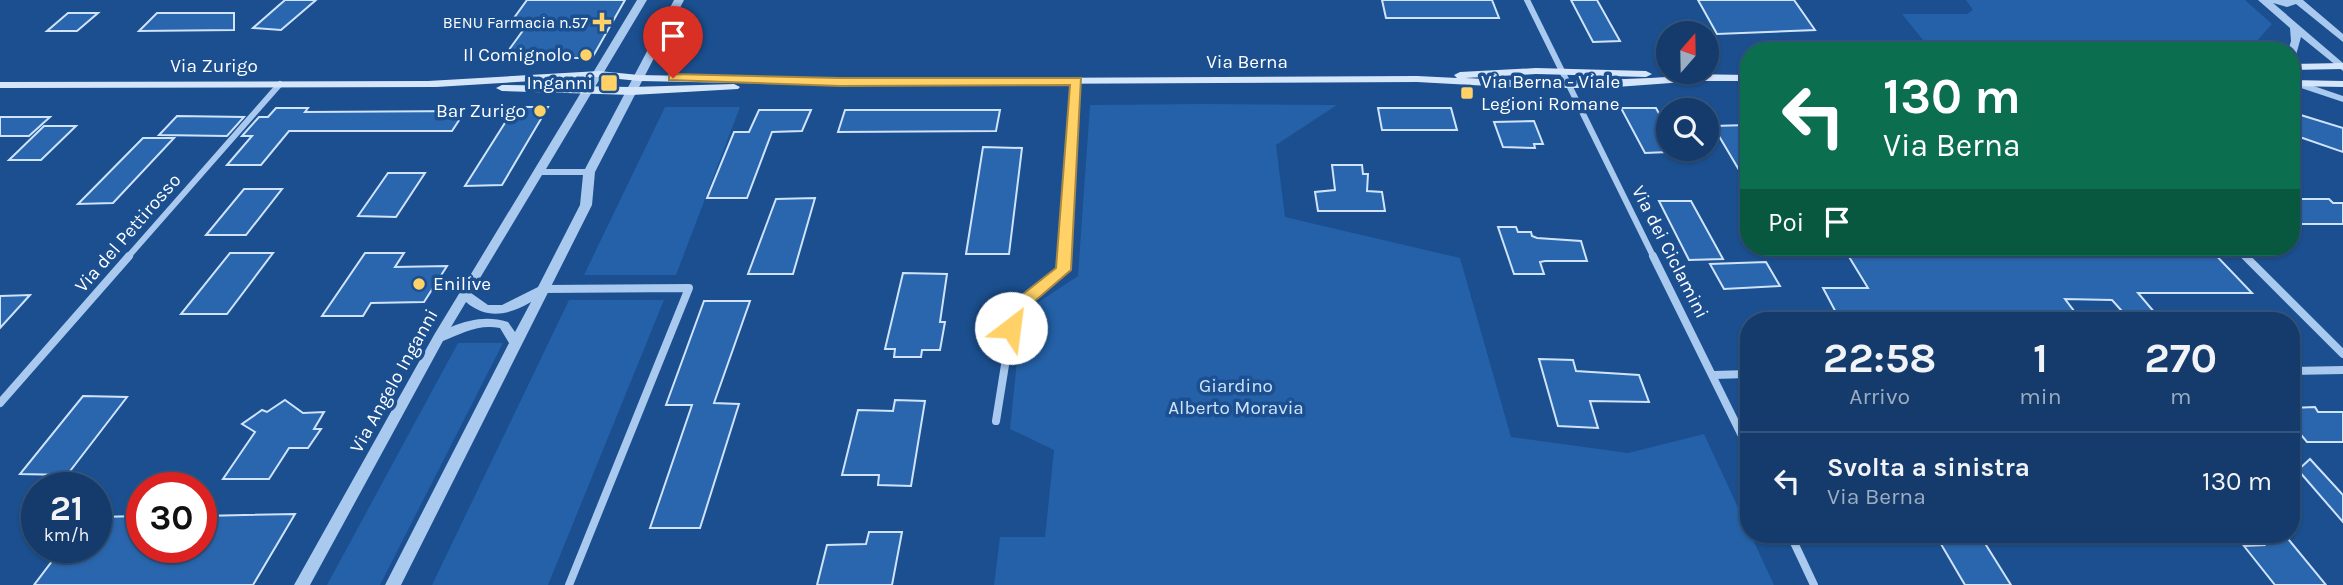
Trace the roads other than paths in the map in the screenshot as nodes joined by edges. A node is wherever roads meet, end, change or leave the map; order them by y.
1 (642, 0) edge
2 (678, 0) edge
3 (1527, 0) edge
4 (2263, 0) edge
5 (2270, 0) edge
6 (2297, 0) edge
7 (2295, 28) junction
8 (2340, 35) edge
9 (2296, 42) edge
10 (2342, 66) edge
11 (2300, 67) edge
12 (1562, 71) junction
13 (598, 74) junction
14 (1656, 76) edge
15 (639, 78) junction
16 (1719, 78) edge
17 (1740, 78) edge
18 (1417, 79) junction
19 (1656, 80) edge
20 (1077, 81) junction
21 (840, 82) junction
22 (280, 84) junction
23 (428, 84) junction
24 (2300, 84) edge
25 (0, 85) edge
26 (1568, 85) junction
27 (2343, 85) edge
28 (2300, 86) edge
29 (588, 90) junction
30 (632, 91) junction
31 (2343, 99) edge
32 (538, 172) junction
33 (589, 172) junction
34 (2245, 256) edge
35 (542, 289) junction
36 (465, 295) junction
37 (438, 338) junction
38 (515, 342) junction
39 (2343, 354) edge
40 (2343, 370) edge
41 (2300, 371) edge
42 (1740, 374) edge
43 (1714, 375) junction
44 (0, 402) edge
45 (996, 421) dead end
46 (1740, 431) edge
47 (1794, 543) edge
48 (302, 585) edge
49 (393, 585) edge
50 (569, 585) edge
51 (1814, 585) edge

1 - 13 street
2 - 15 street
3 - 12 street, Via dei Ciclamini
4 - 7 street
5 - 6 street
6 - 8 street
7 - 9 street
7 - 10 street
10 - 11 main road
12 - 14 main road, Via Berna
12 - 18 main road, Via Berna
12 - 26 street, Via dei Ciclamini
13 - 15 main road, Via Berna
13 - 23 main road, Via Zurigo
13 - 29 street
15 - 21 main road, Via Berna
15 - 30 street
16 - 17 main road
18 - 20 main road, Via Berna
18 - 26 main road, Via Berna
19 - 26 main road, Via Berna
20 - 21 main road, Via Berna
20 - 45 street
21 - 30 main road, Via Berna
22 - 23 main road, Via Zurigo
22 - 25 main road, Via Zurigo
22 - 44 street, Via del Pettirosso
23 - 29 main road, Via Zurigo
24 - 27 main road
26 - 43 street, Via dei Ciclamini
28 - 31 street
29 - 30 main road, Via Berna
29 - 32 street, Via Angelo Inganni
30 - 33 street
32 - 33 street
32 - 36 street, Via Angelo Inganni
33 - 35 street
34 - 39 street
35 - 36 street
35 - 38 street
35 - 50 street
36 - 37 street, Via Angelo Inganni
37 - 38 street
37 - 48 street, Via Angelo Inganni
38 - 49 street
40 - 41 street
42 - 43 street
43 - 46 street, Via dei Ciclamini
47 - 51 street

